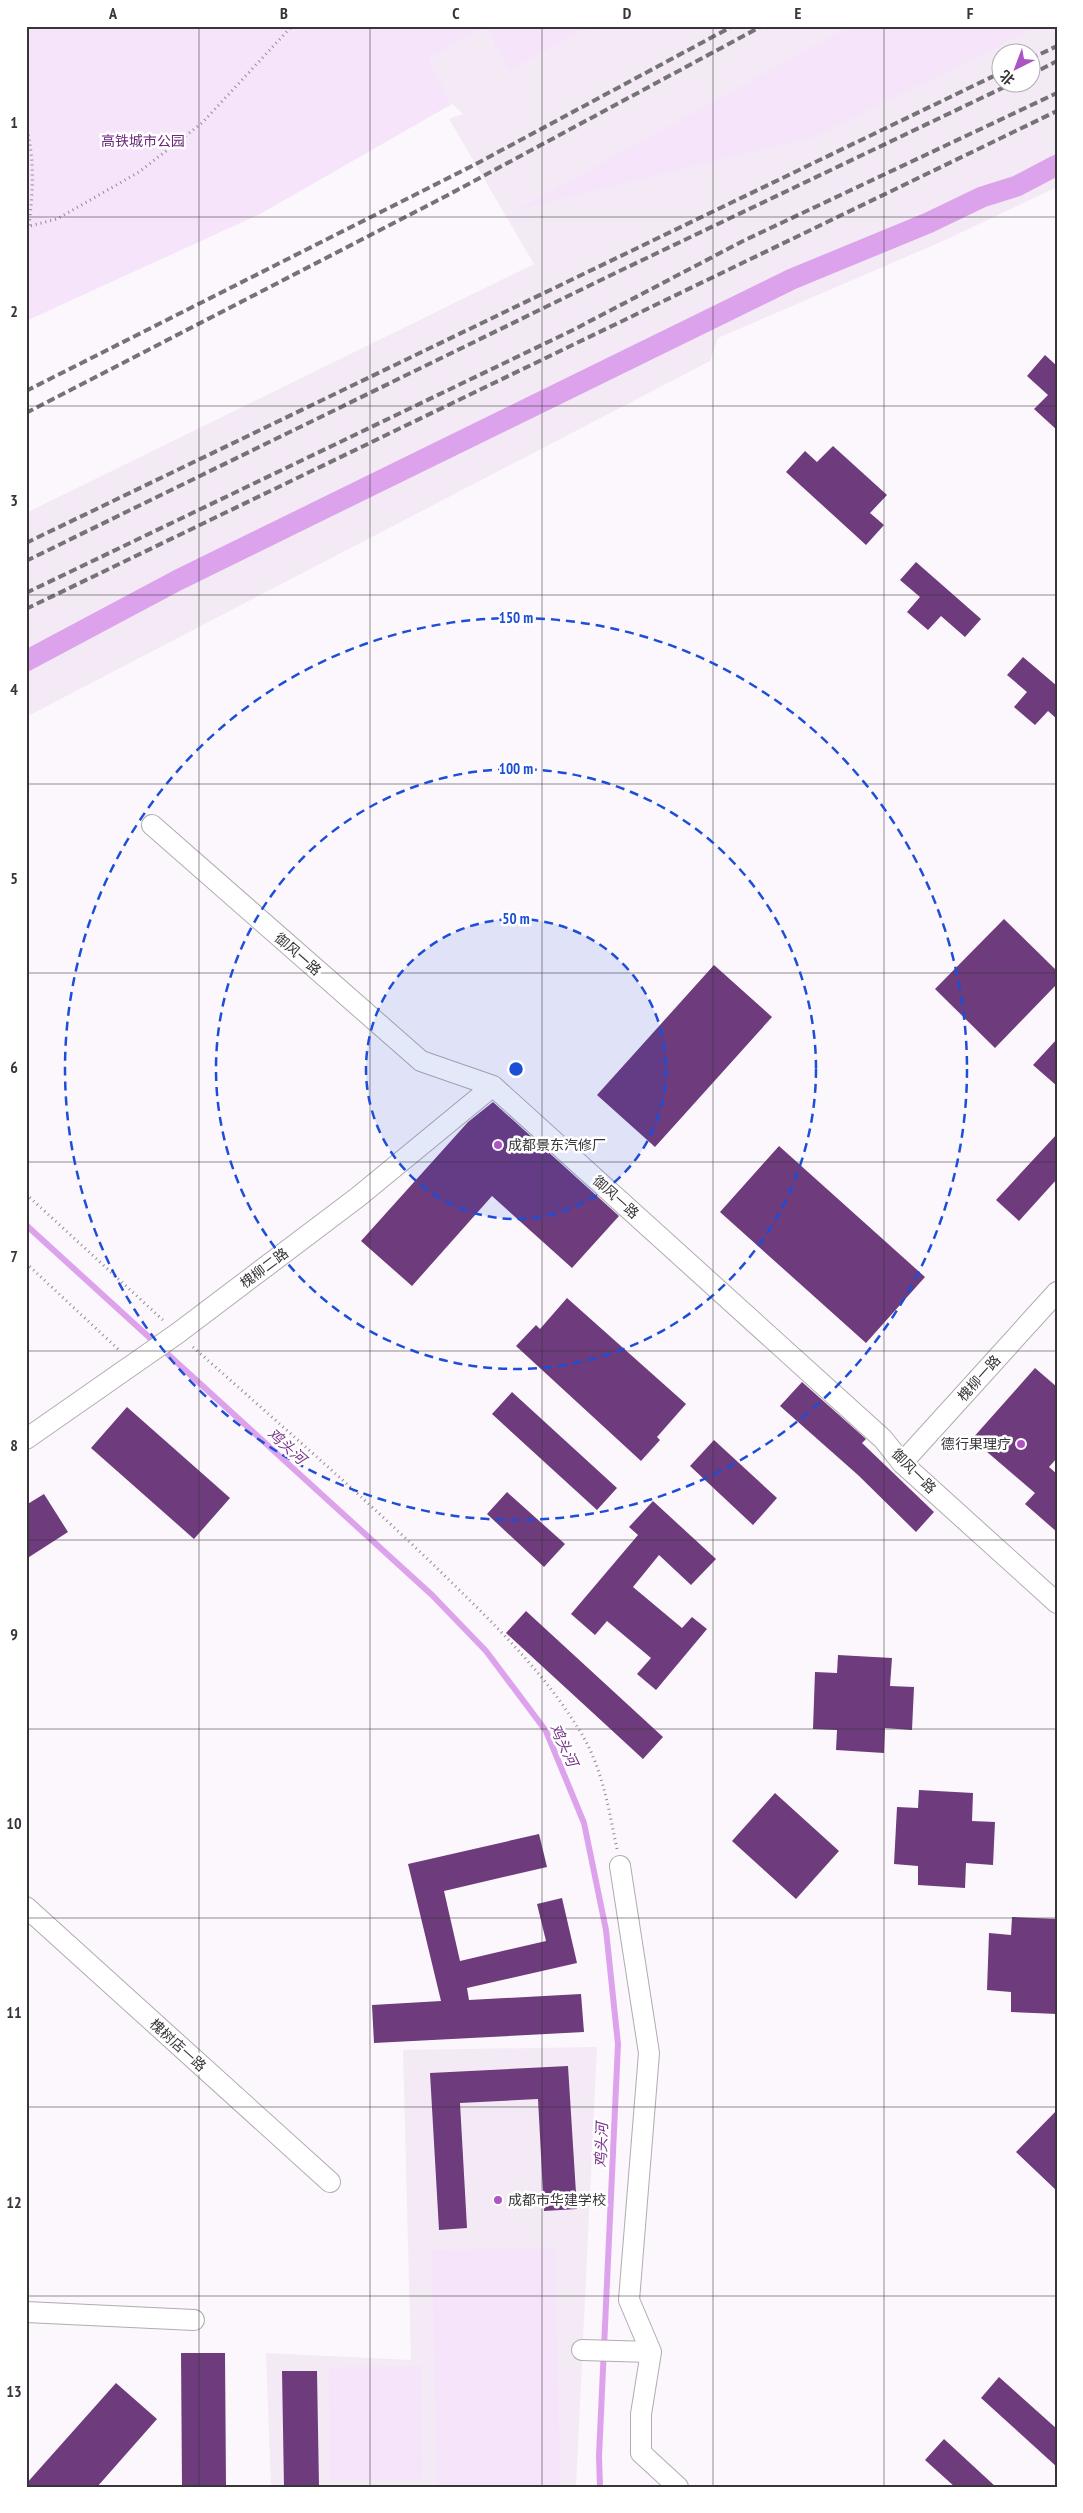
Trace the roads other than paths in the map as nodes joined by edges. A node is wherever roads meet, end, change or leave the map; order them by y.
1 (152, 825) dead end
2 (492, 1086) junction
3 (1057, 1292) edge
4 (26, 1439) edge
5 (902, 1463) junction
6 (1057, 1603) edge
7 (620, 1866) road end
8 (26, 1907) edge
9 (330, 2182) dead end
10 (26, 2312) edge
11 (194, 2320) dead end
12 (582, 2350) dead end
13 (651, 2352) junction
14 (678, 2487) edge

1 - 2 street, 御风一路
2 - 4 street, 槐柳二路
2 - 5 street, 御风一路
3 - 5 street, 槐柳一路
5 - 6 street, 御风一路
7 - 13 street
8 - 9 street, 槐树店一路
10 - 11 street
12 - 13 street
13 - 14 street

